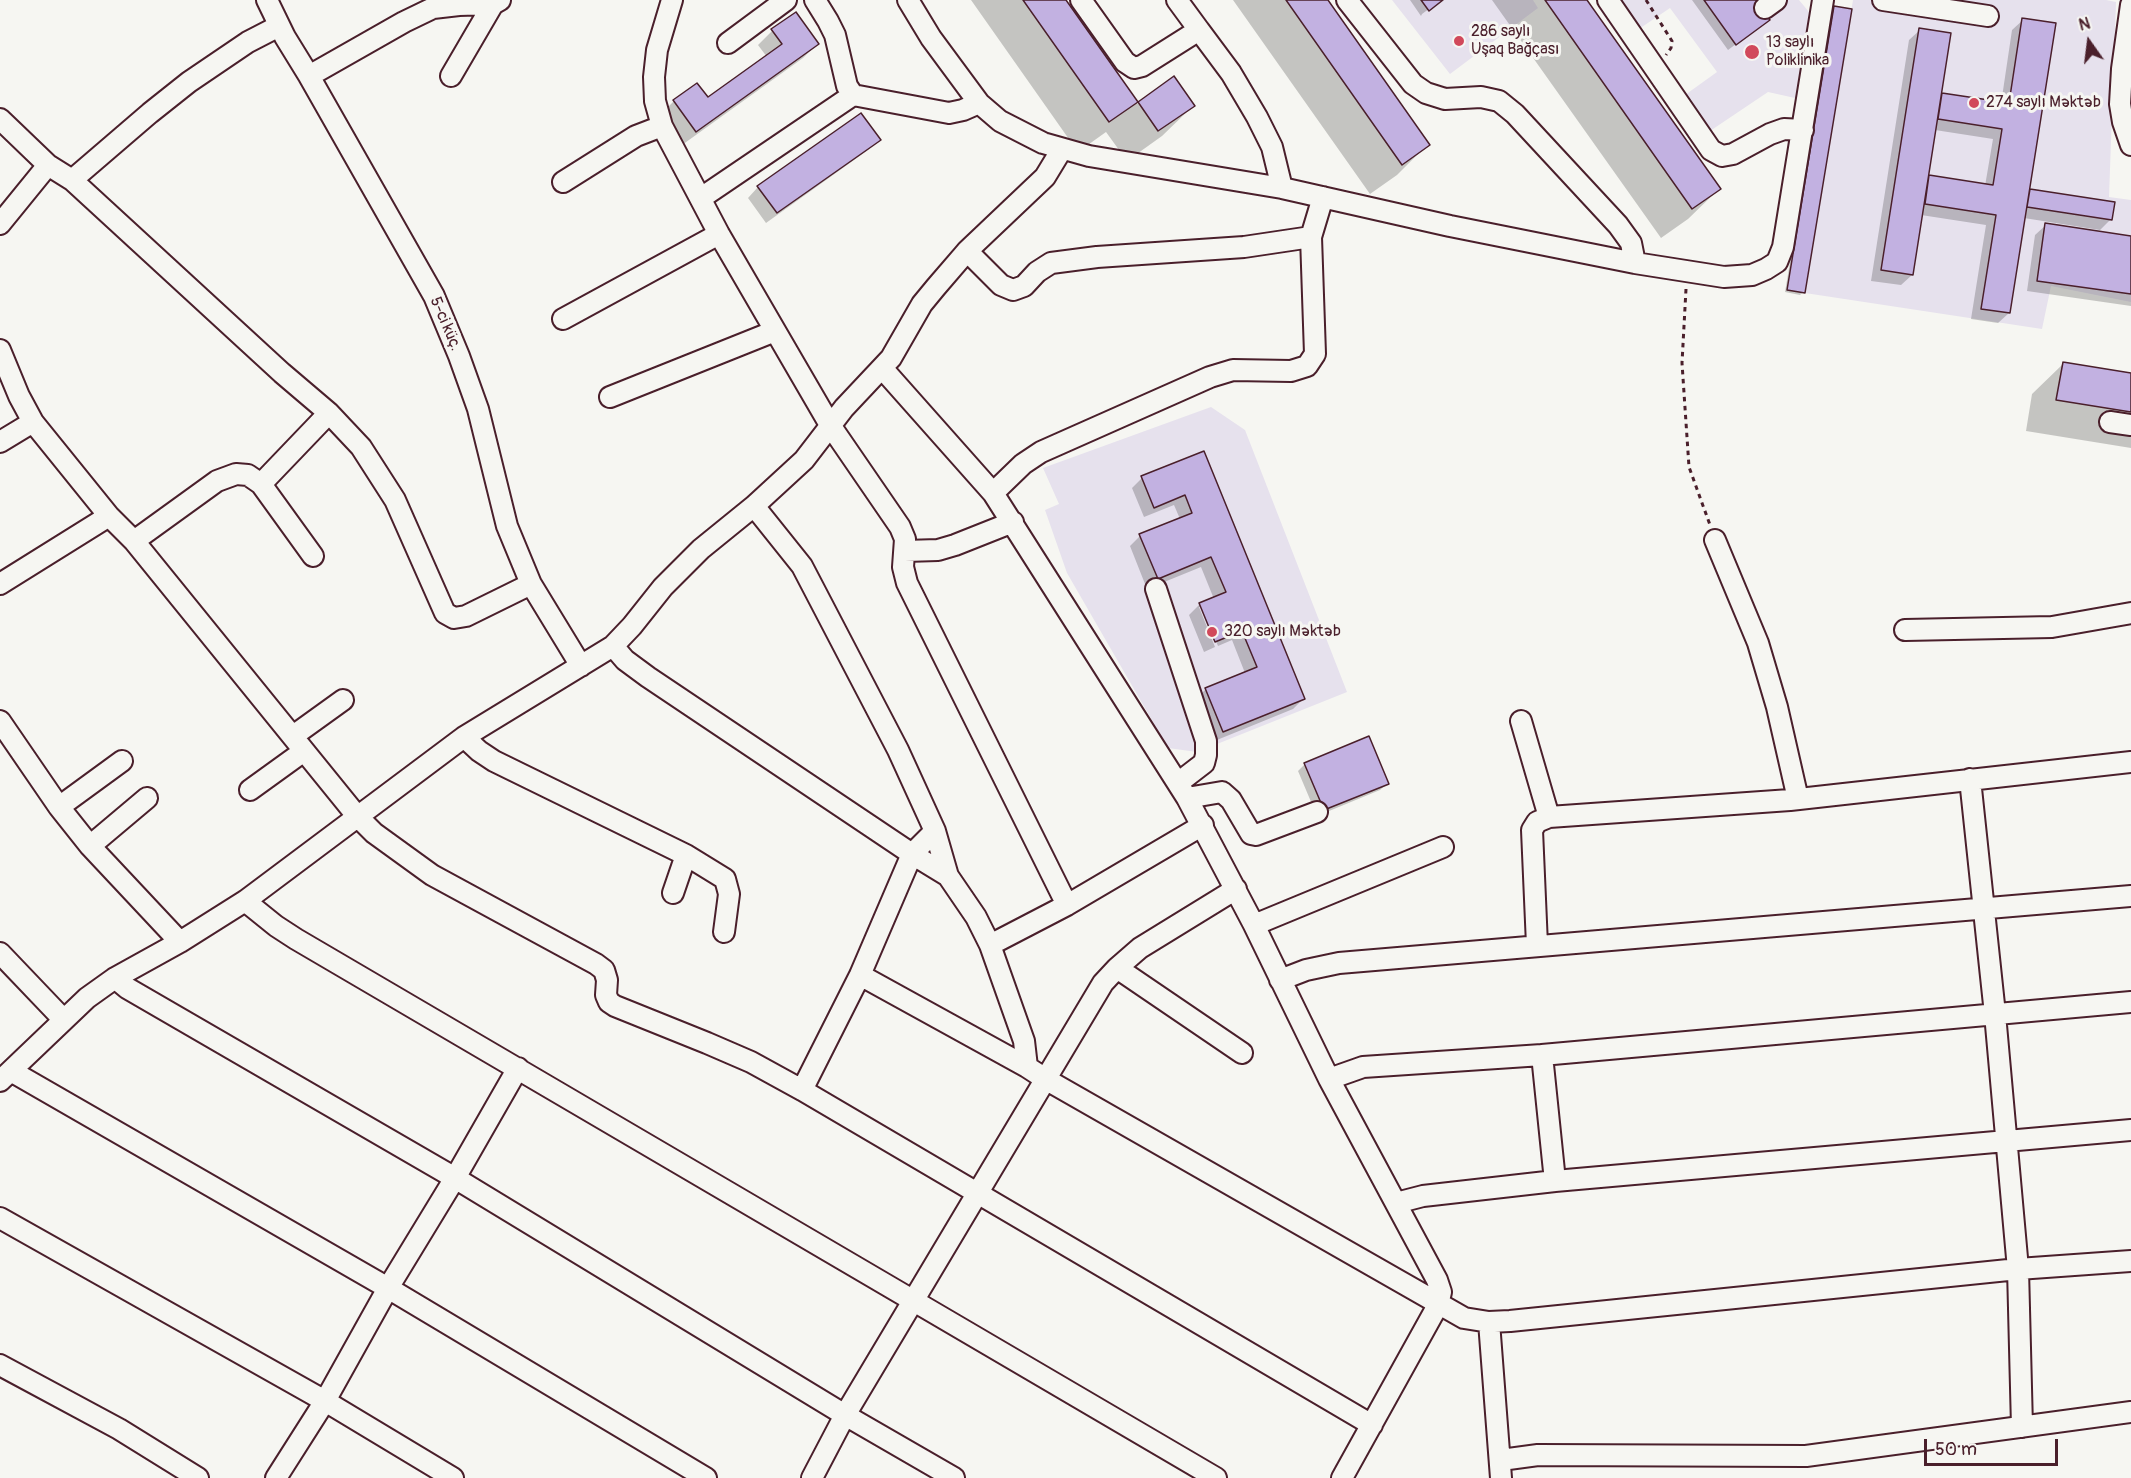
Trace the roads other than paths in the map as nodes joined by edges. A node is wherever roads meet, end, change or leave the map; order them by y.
1 (267, 0) edge
2 (672, 0) edge
3 (786, 0) edge
4 (815, 0) edge
5 (908, 0) edge
6 (1081, 0) edge
7 (1177, 0) edge
8 (1347, 0) edge
9 (1608, 0) edge
10 (1823, 0) edge
11 (1884, 0) edge
12 (494, 1) edge
13 (2131, 4) edge
14 (1988, 16) dead end
15 (279, 26) junction
16 (1198, 30) junction
17 (728, 43) dead end
18 (2127, 57) edge
19 (452, 75) dead end
20 (309, 76) junction
21 (853, 95) junction
22 (979, 103) junction
23 (0, 119) edge
24 (662, 126) junction
25 (1803, 129) junction
26 (2131, 145) edge
27 (1062, 149) junction
28 (48, 165) junction
29 (72, 180) junction
30 (563, 182) dead end
31 (1282, 188) junction
32 (1323, 197) junction
33 (700, 198) junction
34 (0, 224) edge
35 (719, 234) junction
36 (1311, 237) junction
37 (968, 250) junction
38 (1635, 263) junction
39 (564, 319) dead end
40 (775, 331) junction
41 (0, 350) edge
42 (882, 368) junction
43 (610, 397) dead end
44 (329, 413) junction
45 (33, 422) junction
46 (2110, 422) dead end
47 (830, 424) junction
48 (2131, 425) edge
49 (0, 442) edge
50 (261, 484) junction
51 (993, 493) junction
52 (754, 506) junction
53 (109, 516) junction
54 (1013, 522) junction
55 (1715, 540) road end
56 (134, 541) junction
57 (905, 551) junction
58 (313, 556) dead end
59 (0, 584) edge
60 (531, 584) junction
61 (1156, 589) dead end
62 (2131, 613) edge
63 (1905, 630) dead end
64 (613, 646) junction
65 (581, 666) junction
66 (343, 700) dead end
67 (0, 721) edge
68 (1521, 722) dead end
69 (464, 736) junction
70 (299, 743) junction
71 (122, 761) dead end
72 (2131, 762) edge
73 (1970, 779) junction
74 (250, 790) dead end
75 (1183, 790) junction
76 (147, 798) dead end
77 (1798, 799) junction
78 (58, 807) junction
79 (1317, 812) dead end
80 (357, 816) junction
81 (1549, 817) junction
82 (1203, 825) junction
83 (935, 831) junction
84 (90, 846) junction
85 (1443, 847) dead end
86 (912, 854) junction
87 (686, 855) junction
88 (948, 876) junction
89 (1236, 889) junction
90 (673, 893) dead end
91 (2131, 896) edge
92 (245, 901) junction
93 (1068, 905) junction
94 (1983, 909) junction
95 (1254, 925) junction
96 (724, 932) dead end
97 (180, 942) junction
98 (990, 945) junction
99 (1537, 945) junction
100 (0, 953) edge
101 (1117, 968) junction
102 (860, 975) junction
103 (116, 978) junction
104 (1280, 980) junction
105 (2131, 1002) edge
106 (1995, 1014) junction
107 (63, 1018) junction
108 (1242, 1053) dead end
109 (1542, 1055) junction
110 (1028, 1067) junction
111 (518, 1068) junction
112 (5, 1076) edge
113 (1329, 1079) junction
114 (1047, 1080) junction
115 (802, 1090) junction
116 (2131, 1130) edge
117 (2007, 1140) junction
118 (455, 1178) junction
119 (1555, 1181) junction
120 (978, 1193) junction
121 (1396, 1203) junction
122 (0, 1218) edge
123 (2131, 1261) edge
124 (2018, 1269) junction
125 (388, 1288) junction
126 (914, 1301) junction
127 (1438, 1305) junction
128 (1489, 1322) junction
129 (0, 1365) edge
130 (325, 1401) junction
131 (2131, 1412) edge
132 (845, 1415) junction
133 (1372, 1425) junction
134 (2022, 1427) junction
135 (1501, 1469) edge
136 (198, 1478) edge
137 (276, 1478) edge
138 (453, 1478) edge
139 (706, 1478) edge
140 (812, 1478) edge
141 (954, 1478) edge
142 (1216, 1478) edge
143 (1342, 1478) edge

1 - 15 street, 5-ci küç.
2 - 24 street
3 - 17 street
4 - 21 street
5 - 22 street
6 - 16 street
7 - 16 street
8 - 38 street
9 - 25 street
10 - 25 street
11 - 14 street
12 - 19 street
12 - 20 street
13 - 18 street
15 - 20 street, 5-ci küç.
15 - 29 street
16 - 31 street
18 - 26 street
20 - 60 street, 5-ci küç.
21 - 22 street
21 - 33 street
22 - 27 street
23 - 28 street
24 - 30 street
24 - 33 street
25 - 38 street
27 - 31 street
27 - 37 street
28 - 29 street
28 - 34 street
29 - 44 street
31 - 32 street
32 - 36 street
32 - 38 street
33 - 35 street
35 - 39 street
35 - 40 street
36 - 37 street
36 - 51 street
37 - 42 street
40 - 43 street
40 - 47 street
41 - 45 street
42 - 47 street
42 - 51 street
44 - 50 street
44 - 60 street
45 - 49 street
45 - 53 street
46 - 48 street
47 - 52 street
47 - 57 street
50 - 56 street
50 - 58 street
51 - 54 street
52 - 64 street
52 - 83 street
53 - 56 street
53 - 59 street
54 - 57 street
54 - 75 street
55 - 77 street
56 - 70 street
57 - 93 street
60 - 65 street, 5-ci küç.
61 - 75 street
62 - 63 street
64 - 65 street
64 - 86 street
65 - 69 street
66 - 70 street
67 - 78 street
68 - 81 street
69 - 80 street
69 - 87 street
70 - 74 street
70 - 80 street
71 - 78 street
72 - 73 street
73 - 77 street
73 - 94 street
75 - 79 street
75 - 82 street
76 - 84 street
77 - 81 street
78 - 84 street
80 - 92 street
80 - 115 street
81 - 99 street
82 - 89 street
82 - 93 street
83 - 86 street
83 - 88 street
84 - 97 street
85 - 95 street
86 - 88 street
86 - 102 street
87 - 90 street
87 - 96 street
88 - 98 street
89 - 95 street
89 - 101 street
91 - 94 street
92 - 97 street
92 - 111 street
93 - 98 street
94 - 99 street
94 - 106 street
95 - 104 street
97 - 103 street
98 - 110 street
99 - 104 street
100 - 107 street
101 - 108 street
101 - 114 street
102 - 110 street
102 - 115 street
103 - 107 street
103 - 118 street
104 - 113 street
105 - 106 street
106 - 109 street
106 - 117 street
107 - 112 street
109 - 113 street
109 - 119 street
110 - 114 street
111 - 118 street
111 - 126 street
112 - 125 street
113 - 121 street
114 - 120 street
114 - 127 street
115 - 120 street
116 - 117 street
117 - 119 street
117 - 124 street
118 - 125 street
118 - 132 street
119 - 121 street
120 - 126 street
120 - 133 street
121 - 127 street
122 - 130 street
123 - 124 street
124 - 128 street
124 - 134 street
125 - 130 street
125 - 139 street
126 - 132 street
126 - 142 street
127 - 128 street
127 - 133 street
128 - 135 street
129 - 136 street
130 - 137 street
130 - 138 street
131 - 134 street
132 - 140 street
132 - 141 street
133 - 143 street
134 - 135 street

